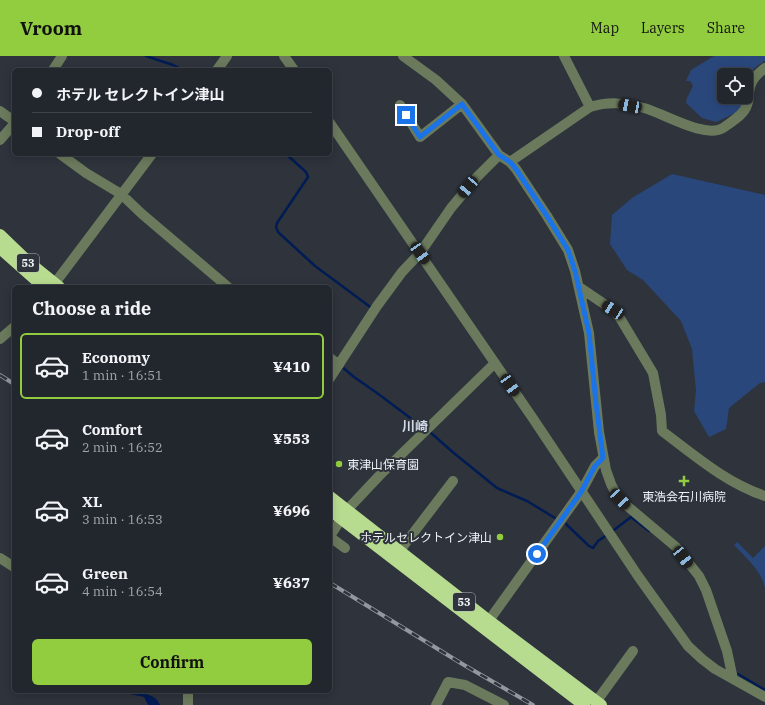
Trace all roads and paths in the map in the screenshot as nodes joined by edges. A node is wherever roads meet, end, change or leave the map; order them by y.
1 (62, 56) edge
2 (228, 56) edge
3 (284, 56) edge
4 (403, 56) edge
5 (564, 56) edge
6 (54, 68) edge
7 (219, 68) edge
8 (293, 68) edge
9 (765, 68) edge
10 (462, 104) junction
11 (400, 105) dead end
12 (590, 107) junction
13 (0, 111) edge
14 (12, 121) edge
15 (12, 125) edge
16 (332, 126) edge
17 (0, 140) edge
18 (499, 155) junction
19 (63, 156) edge
20 (150, 156) edge
21 (510, 162) junction
22 (121, 194) junction
23 (0, 235) edge
24 (0, 248) edge
25 (420, 253) junction
26 (51, 285) edge
27 (51, 285) edge
28 (53, 285) edge
29 (226, 285) edge
30 (579, 287) junction
31 (12, 329) edge
32 (0, 339) edge
33 (332, 359) edge
34 (495, 363) junction
35 (340, 365) junction
36 (332, 375) edge
37 (603, 458) junction
38 (453, 481) dead end
39 (581, 492) junction
40 (765, 496) edge
41 (332, 499) edge
42 (332, 511) edge
43 (344, 514) junction
44 (332, 533) edge
45 (332, 538) edge
46 (346, 548) dead end
47 (397, 556) junction
48 (0, 558) edge
49 (12, 566) edge
50 (486, 625) junction
51 (633, 651) dead end
52 (733, 679) junction
53 (188, 693) edge
54 (765, 697) edge
55 (599, 703) edge
56 (188, 705) edge
57 (436, 705) edge
58 (504, 705) edge
59 (584, 705) edge

1 - 6 street
2 - 7 street
3 - 8 street
4 - 10 street
5 - 12 street
9 - 12 street
10 - 11 street
10 - 18 street
12 - 21 street
13 - 14 street
15 - 17 street
16 - 25 street
18 - 21 street
18 - 25 street
19 - 22 street
20 - 22 street
21 - 30 street
22 - 28 street
22 - 29 street
23 - 26 highway, 53
24 - 27 highway, 53
25 - 34 street
25 - 35 street
30 - 37 street
30 - 40 street
31 - 32 street
33 - 35 street
34 - 39 street
34 - 43 street
35 - 36 street
37 - 39 street
37 - 52 street
38 - 47 street
39 - 50 street
39 - 52 street
41 - 43 highway, 53
42 - 43 highway, 53
43 - 44 street
43 - 47 highway, 53
45 - 46 street
47 - 50 highway, 53
48 - 49 street
50 - 55 highway, 53
50 - 59 highway, 53
51 - 55 street
52 - 54 street
53 - 56 street
57 - 58 street

